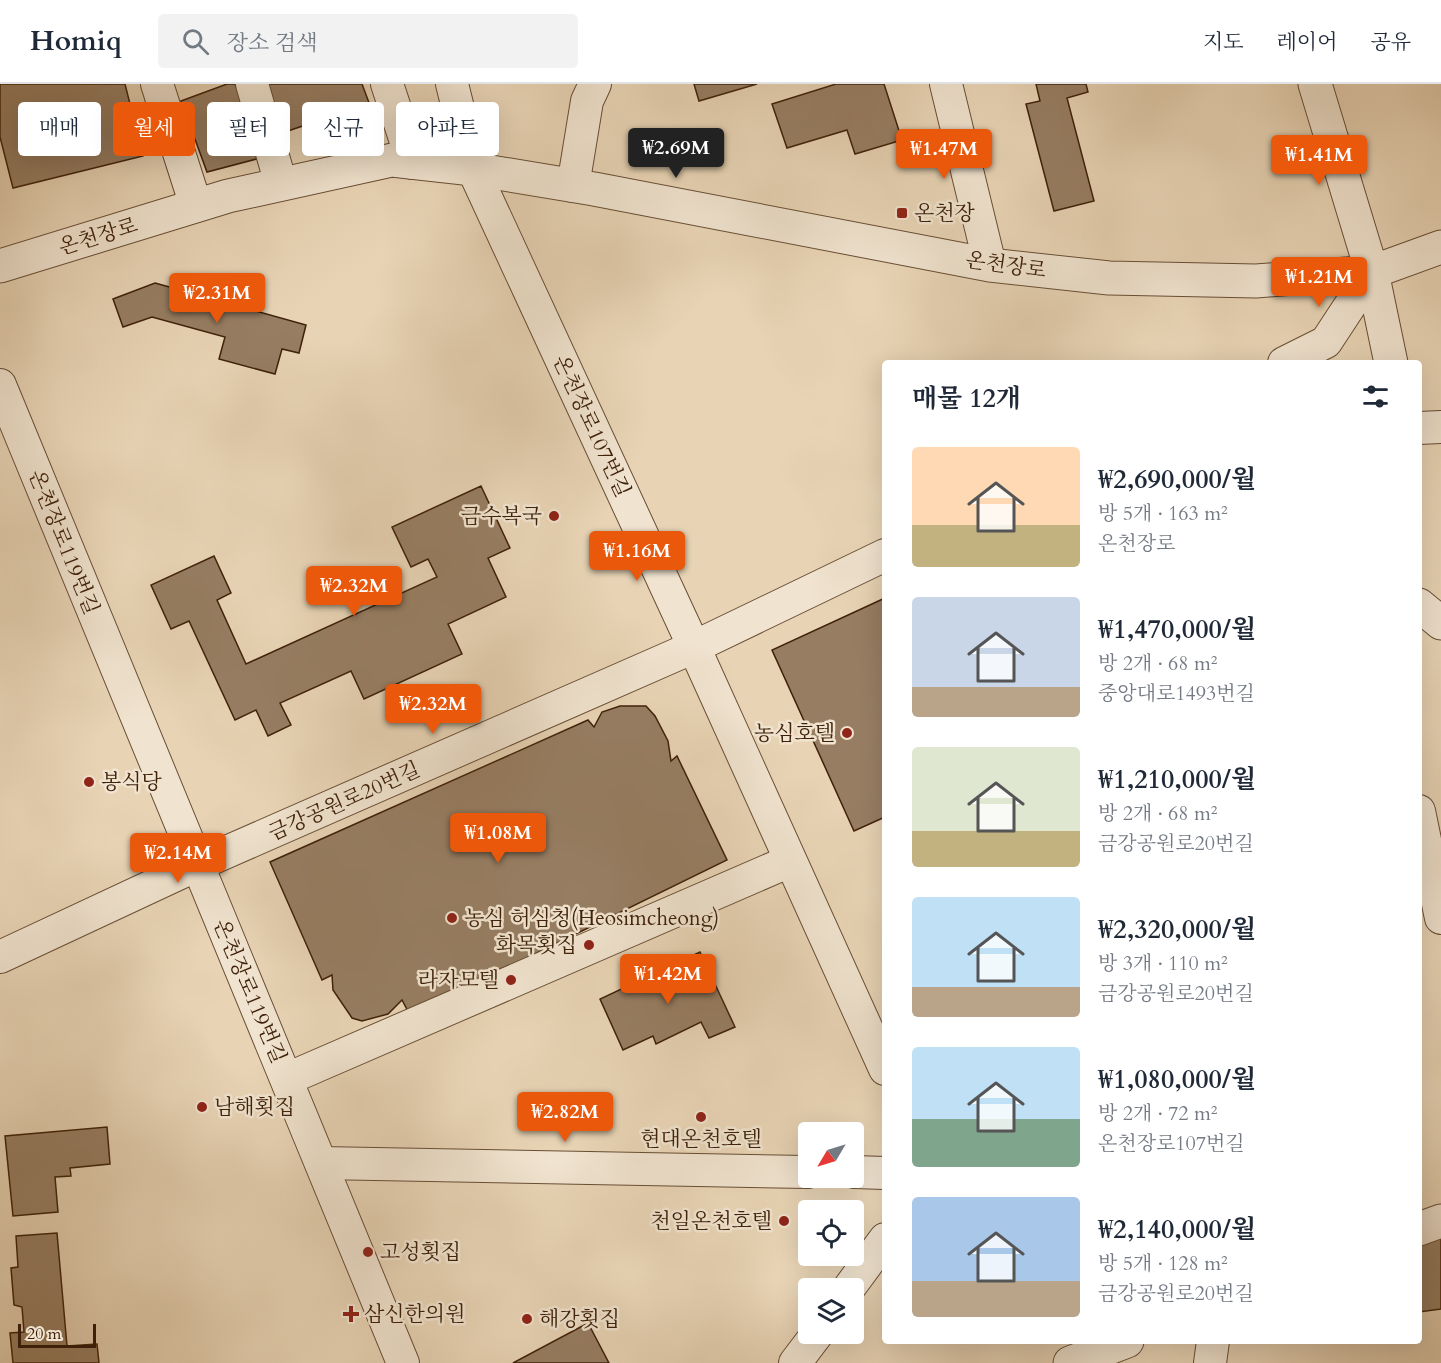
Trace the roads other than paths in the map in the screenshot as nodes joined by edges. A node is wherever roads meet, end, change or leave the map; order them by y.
1 (157, 84) edge
2 (252, 84) edge
3 (387, 84) edge
4 (452, 84) edge
5 (595, 84) edge
6 (946, 84) edge
7 (1315, 84) edge
8 (413, 163) junction
9 (473, 169) junction
10 (281, 184) junction
11 (573, 186) junction
12 (196, 207) junction
13 (1441, 247) edge
14 (990, 265) junction
15 (0, 266) edge
16 (1372, 272) junction
17 (1290, 360) edge
18 (1389, 360) edge
19 (0, 386) edge
20 (1441, 427) edge
21 (1422, 428) edge
22 (882, 556) edge
23 (1422, 607) edge
24 (1441, 623) edge
25 (694, 647) junction
26 (1422, 826) edge
27 (790, 861) junction
28 (197, 865) junction
29 (1441, 918) edge
30 (0, 957) edge
31 (882, 1062) edge
32 (287, 1079) junction
33 (321, 1163) junction
34 (798, 1172) edge
35 (864, 1172) edge
36 (882, 1173) edge
37 (1441, 1221) edge
38 (1422, 1228) edge
39 (882, 1243) edge
40 (856, 1278) edge
41 (809, 1344) edge
42 (1119, 1344) edge
43 (1213, 1344) edge
44 (403, 1363) edge
45 (795, 1363) edge
46 (1070, 1363) edge
47 (1210, 1363) edge

1 - 12 street
2 - 10 street
3 - 8 street
4 - 9 street, 온천장로107번길
5 - 11 street
6 - 14 street
7 - 16 street
8 - 9 street, 온천장로
8 - 10 street, 온천장로
9 - 11 street, 온천장로
9 - 25 street, 온천장로107번길
10 - 12 street, 온천장로
11 - 14 street, 온천장로
12 - 15 street, 온천장로
13 - 16 street, 온천장로
14 - 16 street, 온천장로
16 - 17 street
16 - 18 street
19 - 28 street, 온천장로119번길
20 - 21 street
22 - 25 street, 금강공원로20번길
23 - 24 street
25 - 27 street, 온천장로107번길
25 - 28 street, 금강공원로20번길
26 - 29 street
27 - 31 street, 온천장로107번길
27 - 32 street
28 - 30 street, 금강공원로20번길
28 - 32 street, 온천장로119번길
32 - 33 street, 온천장로119번길
33 - 34 street
33 - 44 street, 온천장로119번길
35 - 36 street
37 - 38 street
39 - 40 street
41 - 45 street
42 - 46 street
43 - 47 street

